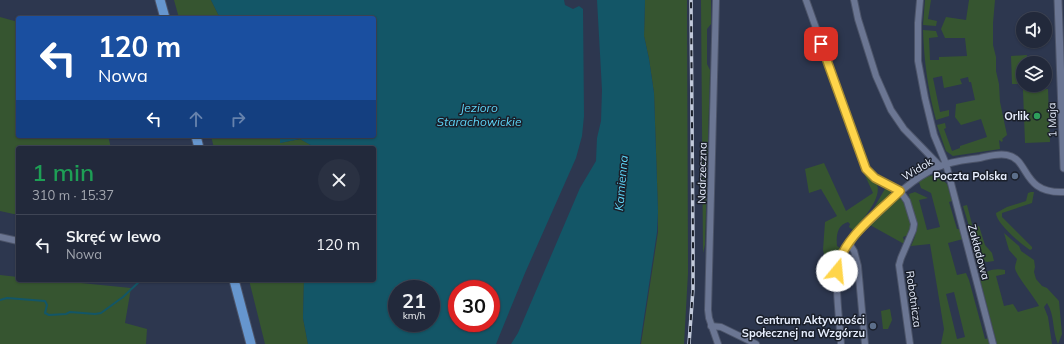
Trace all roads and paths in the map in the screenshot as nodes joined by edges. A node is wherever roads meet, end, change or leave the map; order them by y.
1 (160, 0) edge
2 (716, 0) edge
3 (806, 0) edge
4 (854, 0) edge
5 (920, 0) edge
6 (1058, 0) edge
7 (164, 16) edge
8 (943, 165) junction
9 (1064, 168) edge
10 (900, 191) junction
11 (1064, 192) edge
12 (0, 237) edge
13 (16, 241) edge
14 (849, 243) junction
15 (235, 282) edge
16 (711, 326) junction
17 (252, 344) edge
18 (718, 344) edge
19 (756, 344) edge
20 (841, 344) edge
21 (865, 344) edge
22 (910, 344) edge
23 (993, 344) edge

1 - 7 main road
2 - 16 street, Nadrzeczna
3 - 10 street
4 - 8 street
5 - 8 street, Zakładowa
6 - 9 street, 1 Maja
8 - 10 street, Widok
8 - 11 street, Widok
8 - 23 street, Zakładowa
10 - 14 street, Widok
10 - 22 street, Robotnicza
12 - 13 street
14 - 20 street, Widok
14 - 21 street
15 - 17 main road
16 - 18 street, Nadrzeczna
16 - 19 street

